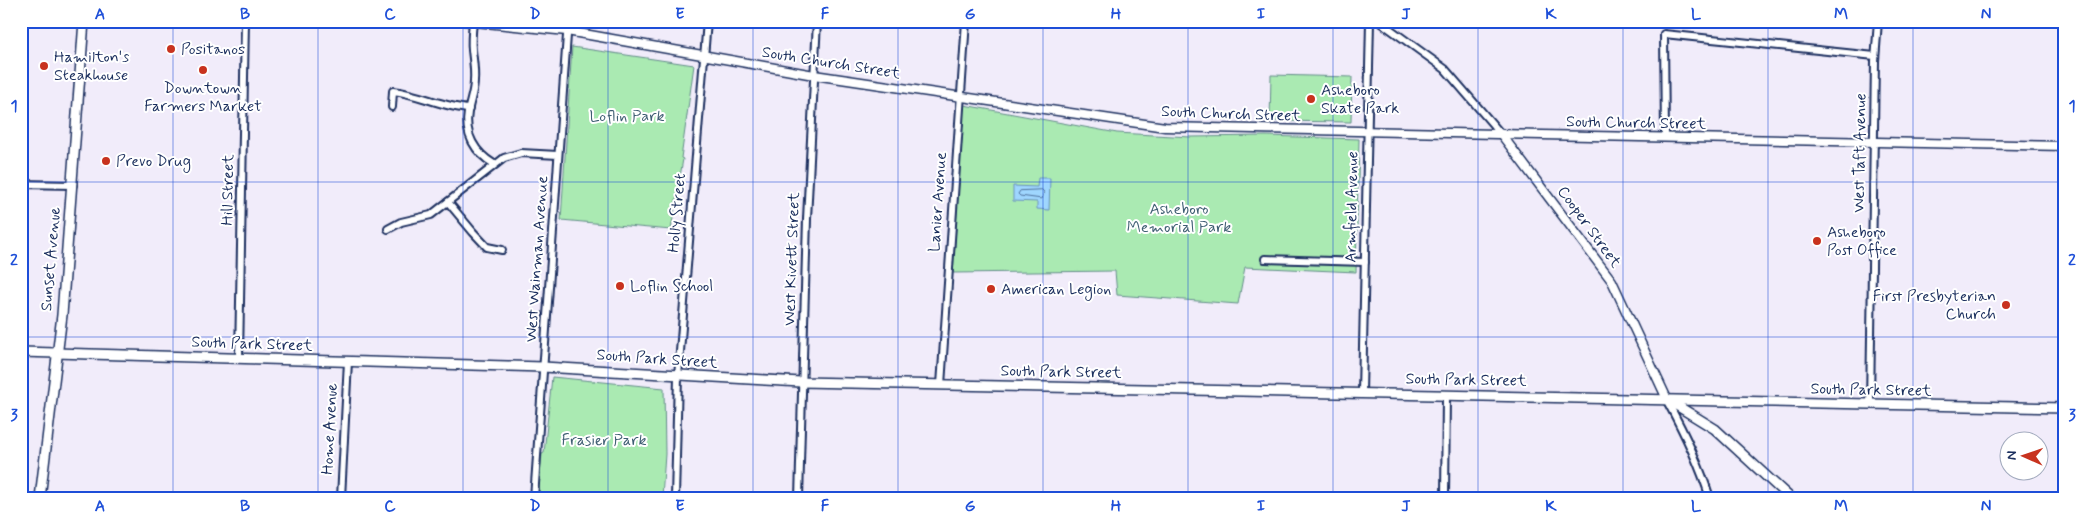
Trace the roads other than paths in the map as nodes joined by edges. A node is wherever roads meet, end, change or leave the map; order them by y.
1 (84, 21) edge
2 (245, 21) edge
3 (464, 21) edge
4 (568, 21) edge
5 (707, 21) edge
6 (817, 21) edge
7 (966, 21) edge
8 (1370, 21) edge
9 (1379, 21) edge
10 (1878, 21) edge
11 (473, 22) edge
12 (567, 32) junction
13 (704, 56) junction
14 (1876, 56) junction
15 (814, 75) junction
16 (960, 97) junction
17 (392, 107) dead end
18 (469, 109) junction
19 (1368, 131) junction
20 (1501, 134) junction
21 (1665, 137) junction
22 (1874, 141) junction
23 (2065, 146) edge
24 (558, 155) junction
25 (494, 164) junction
26 (21, 184) edge
27 (73, 184) junction
28 (448, 202) junction
29 (388, 229) dead end
30 (502, 250) dead end
31 (1265, 259) dead end
32 (1365, 262) junction
33 (21, 352) edge
34 (58, 353) junction
35 (239, 358) junction
36 (348, 362) junction
37 (543, 367) junction
38 (678, 376) junction
39 (801, 382) junction
40 (941, 385) junction
41 (1362, 393) junction
42 (1446, 395) junction
43 (1667, 399) junction
44 (1870, 405) junction
45 (2065, 408) edge
46 (40, 498) edge
47 (340, 498) edge
48 (534, 498) edge
49 (675, 498) edge
50 (798, 498) edge
51 (1445, 498) edge
52 (1710, 498) edge
53 (1790, 498) edge

1 - 27 main road, Sunset Avenue
2 - 35 street, Hill Street
3 - 11 street, South Church Street
4 - 12 street, West Wainman Avenue
5 - 13 street, Holly Street
6 - 15 street, West Kivett Street
7 - 16 street, Lanier Avenue
8 - 19 street, Armfield Avenue
9 - 20 street, Cooper Street
10 - 14 street, West Taft Avenue
11 - 12 street, South Church Street
11 - 18 street
12 - 13 street, South Church Street
12 - 24 street, West Wainman Avenue
13 - 15 street, South Church Street
13 - 38 street, Holly Street
14 - 21 street
14 - 22 street, West Taft Avenue
15 - 16 street, South Church Street
15 - 39 street, West Kivett Street
16 - 19 street, South Church Street
16 - 40 street, Lanier Avenue
17 - 18 street
18 - 25 street
19 - 20 street, South Church Street
19 - 32 street, Armfield Avenue
20 - 21 street, South Church Street
20 - 43 street, Cooper Street
21 - 22 street, South Church Street
22 - 23 street, South Church Street
22 - 44 street, West Taft Avenue
24 - 25 street
24 - 37 street, West Wainman Avenue
25 - 28 street
26 - 27 street
27 - 34 main road, Sunset Avenue
28 - 29 street
28 - 30 street
31 - 32 street
32 - 41 street, Armfield Avenue
33 - 34 main road, South Park Street
34 - 35 main road, South Park Street
34 - 46 main road, Sunset Avenue
35 - 36 main road, South Park Street
36 - 37 main road, South Park Street
36 - 47 street, Home Avenue
37 - 38 main road, South Park Street
37 - 48 street, West Wainman Avenue
38 - 39 main road, South Park Street
38 - 49 street, Holly Street
39 - 40 main road, South Park Street
39 - 50 street, West Kivett Street
40 - 41 main road, South Park Street
41 - 42 main road, South Park Street
42 - 43 main road, South Park Street
42 - 51 street
43 - 44 main road, South Park Street
43 - 52 street, Cooper Street
43 - 53 main road
44 - 45 main road, South Park Street

